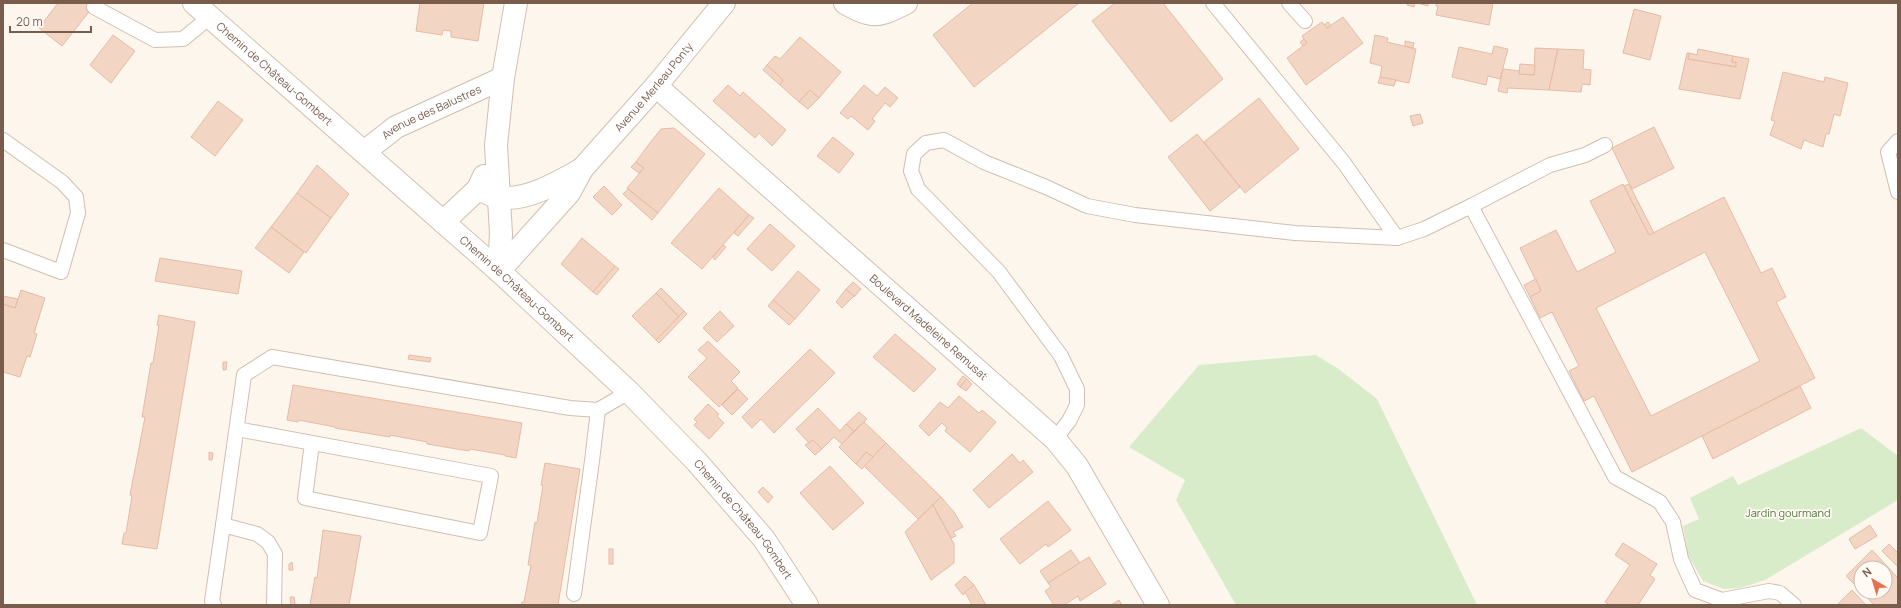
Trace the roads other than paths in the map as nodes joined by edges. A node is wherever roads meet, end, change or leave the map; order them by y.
1 (194, 3) edge
2 (516, 3) edge
3 (724, 3) edge
4 (845, 3) edge
5 (906, 3) edge
6 (1213, 3) edge
7 (1289, 3) edge
8 (94, 7) dead end
9 (210, 17) junction
10 (1305, 21) dead end
11 (503, 78) junction
12 (656, 86) junction
13 (3, 140) edge
14 (1898, 141) edge
15 (496, 145) junction
16 (1605, 145) dead end
17 (364, 152) junction
18 (582, 168) junction
19 (478, 189) junction
20 (1898, 192) edge
21 (499, 197) junction
22 (1472, 206) junction
23 (443, 222) junction
24 (1397, 238) junction
25 (3, 250) edge
26 (499, 271) junction
27 (629, 392) junction
28 (598, 410) junction
29 (237, 429) junction
30 (1054, 439) junction
31 (312, 442) junction
32 (223, 525) junction
33 (574, 594) dead end
34 (214, 605) edge
35 (274, 605) edge
36 (807, 605) edge
37 (1158, 605) edge
38 (1794, 605) edge

1 - 9 street, Chemin de Château-Gombert
2 - 11 street
3 - 12 street, Avenue Merleau Ponty
4 - 5 street
6 - 24 lane
7 - 10 lane
8 - 9 lane
9 - 17 street, Chemin de Château-Gombert
11 - 15 street
11 - 17 street, Avenue des Balustres
12 - 18 street, Avenue Merleau Ponty
12 - 30 street, Boulevard Madeleine Remusat
13 - 25 lane
14 - 20 lane
15 - 19 street
15 - 21 street
16 - 22 lane
17 - 23 street, Chemin de Château-Gombert
18 - 21 street, Avenue Merleau Ponty
18 - 26 street, Avenue Merleau Ponty
19 - 21 street, Avenue Merleau Ponty
19 - 23 street
21 - 26 street
22 - 24 lane
22 - 38 lane
23 - 26 street, Chemin de Château-Gombert
24 - 30 lane
26 - 27 street, Chemin de Château-Gombert
27 - 28 lane
27 - 36 street, Chemin de Château-Gombert
28 - 29 lane
28 - 33 lane
29 - 31 lane
29 - 32 lane
30 - 37 street, Boulevard Madeleine Remusat
31 - 31 lane
32 - 34 lane
32 - 35 lane

